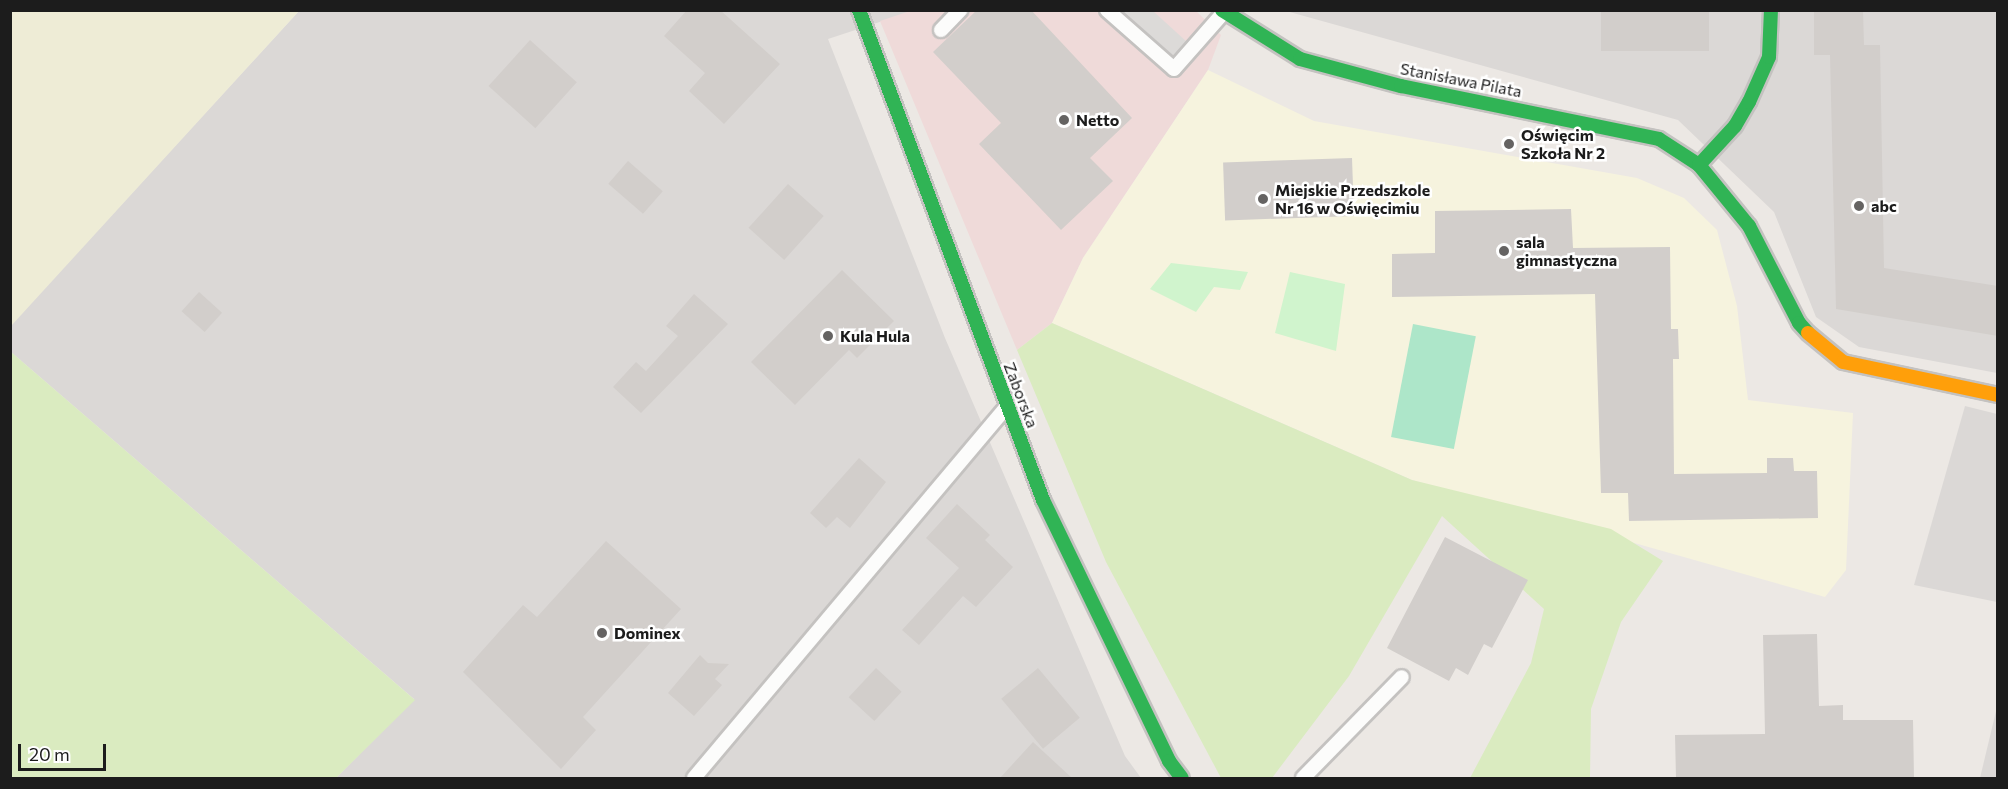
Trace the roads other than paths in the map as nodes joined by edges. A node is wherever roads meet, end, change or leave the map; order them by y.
1 (859, 10) edge
2 (960, 10) edge
3 (1107, 10) edge
4 (1771, 10) edge
5 (1223, 11) edge
6 (941, 30) dead end
7 (1699, 165) junction
8 (1998, 395) edge
9 (1007, 406) junction
10 (1402, 676) dead end
11 (694, 778) edge
12 (1182, 778) edge
13 (1304, 778) edge

1 - 9 street, Zaborska
2 - 6 lane
3 - 5 lane
4 - 7 street
5 - 7 street, Stanisława Pilata
7 - 8 street, Stanisława Pilata
9 - 11 lane
9 - 12 street, Zaborska
10 - 13 lane

